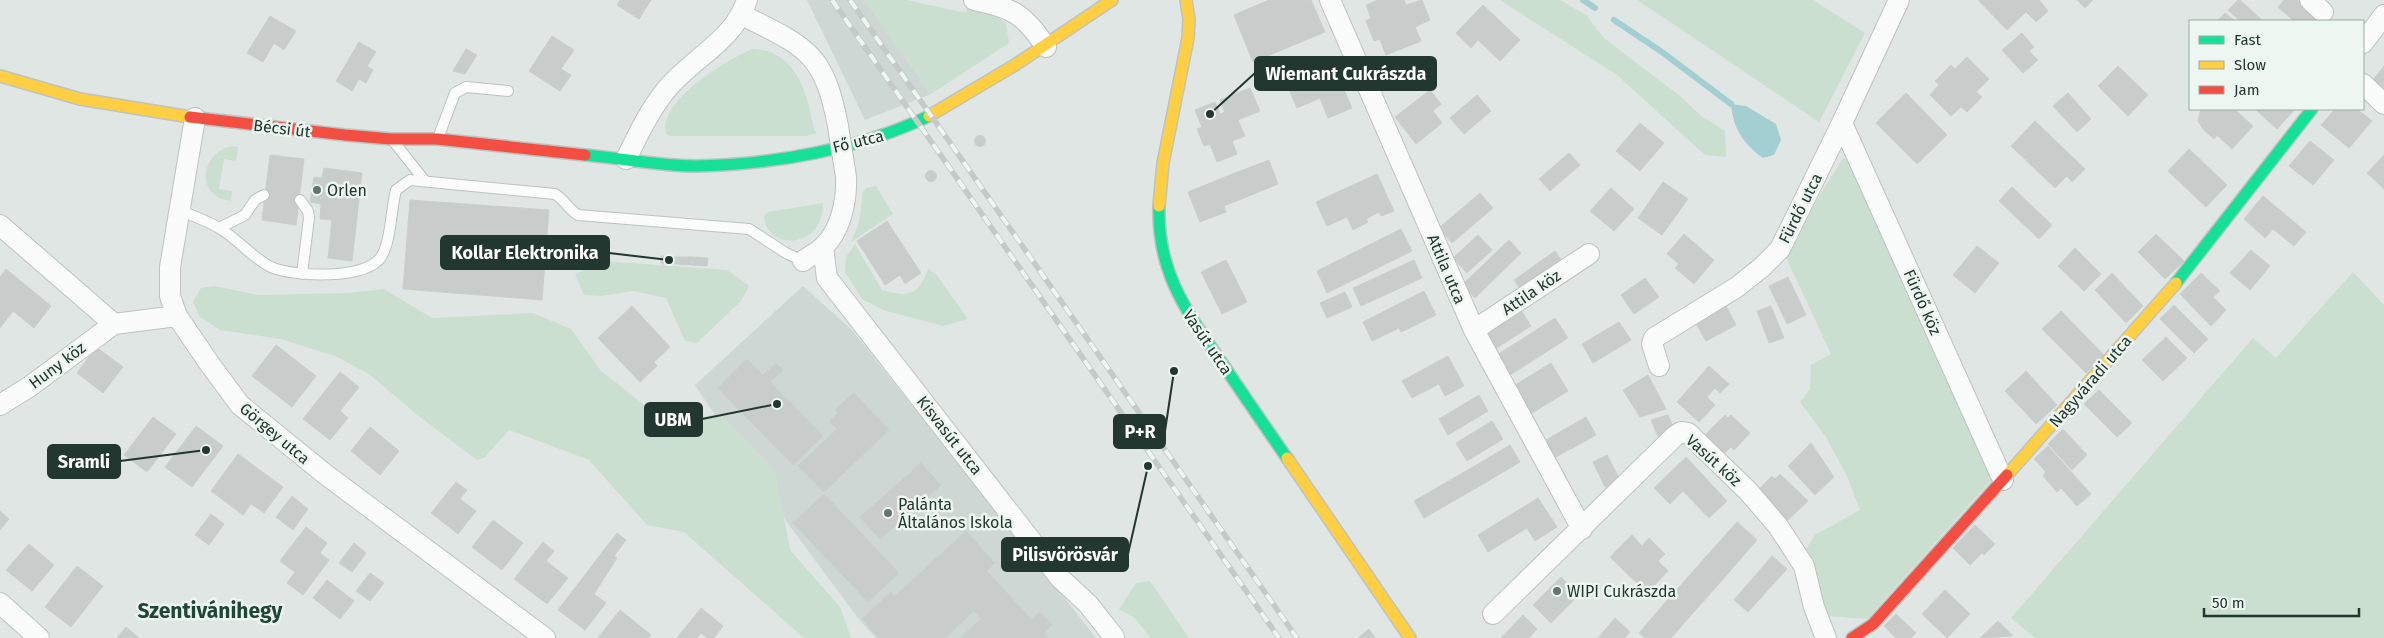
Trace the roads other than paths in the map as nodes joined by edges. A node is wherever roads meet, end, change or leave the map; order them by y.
1 (974, 0) edge
2 (1112, 0) edge
3 (1186, 0) edge
4 (1330, 0) edge
5 (1899, 0) edge
6 (744, 7) edge
7 (2384, 15) edge
8 (2364, 42) edge
9 (1046, 47) junction
10 (0, 76) edge
11 (2364, 85) edge
12 (508, 91) dead end
13 (2384, 104) edge
14 (2311, 110) edge
15 (195, 118) junction
16 (1842, 123) junction
17 (392, 139) junction
18 (437, 139) junction
19 (568, 151) joint
20 (626, 159) junction
21 (425, 181) junction
22 (264, 195) dead end
23 (300, 200) dead end
24 (180, 211) junction
25 (0, 225) edge
26 (219, 228) junction
27 (823, 247) junction
28 (1588, 254) dead end
29 (803, 260) joint
30 (302, 274) junction
31 (177, 316) junction
32 (114, 324) junction
33 (1474, 330) junction
34 (1659, 366) dead end
35 (0, 405) edge
36 (2003, 480) junction
37 (1582, 529) junction
38 (0, 603) edge
39 (1493, 614) dead end
40 (1114, 637) edge
41 (39, 638) edge
42 (545, 638) edge
43 (1410, 638) edge
44 (1826, 638) edge
45 (1852, 638) edge

1 - 9 street
2 - 9 street, Fő utca
3 - 43 street, Vasút utca
4 - 33 street, Attila utca
5 - 16 street, Fürdő utca
6 - 20 street
6 - 27 street, bridge
7 - 8 street
9 - 20 street, Fő utca
10 - 15 street, Bécsi út
11 - 13 street
12 - 18 lane
14 - 36 street, Nagyváradi utca
15 - 17 street, Bécsi út
15 - 24 street, Görgey utca
16 - 34 street, Fürdő utca
16 - 36 street, Fürdő köz
17 - 18 street, Bécsi út
17 - 21 lane
18 - 19 street, Bécsi út
19 - 20 street, Fő utca
21 - 29 lane
21 - 30 lane
22 - 26 lane
23 - 30 lane
24 - 26 lane
24 - 31 street, Görgey utca
25 - 32 street
26 - 30 lane
27 - 29 street
27 - 40 street, Kisvasút utca
28 - 33 street, Attila köz
31 - 32 street
31 - 42 street, Görgey utca
32 - 35 street, Huny köz
33 - 37 street, Attila utca
36 - 45 street, Nagyváradi utca
37 - 39 street, Vasút köz
37 - 44 street, Vasút köz
38 - 41 street

